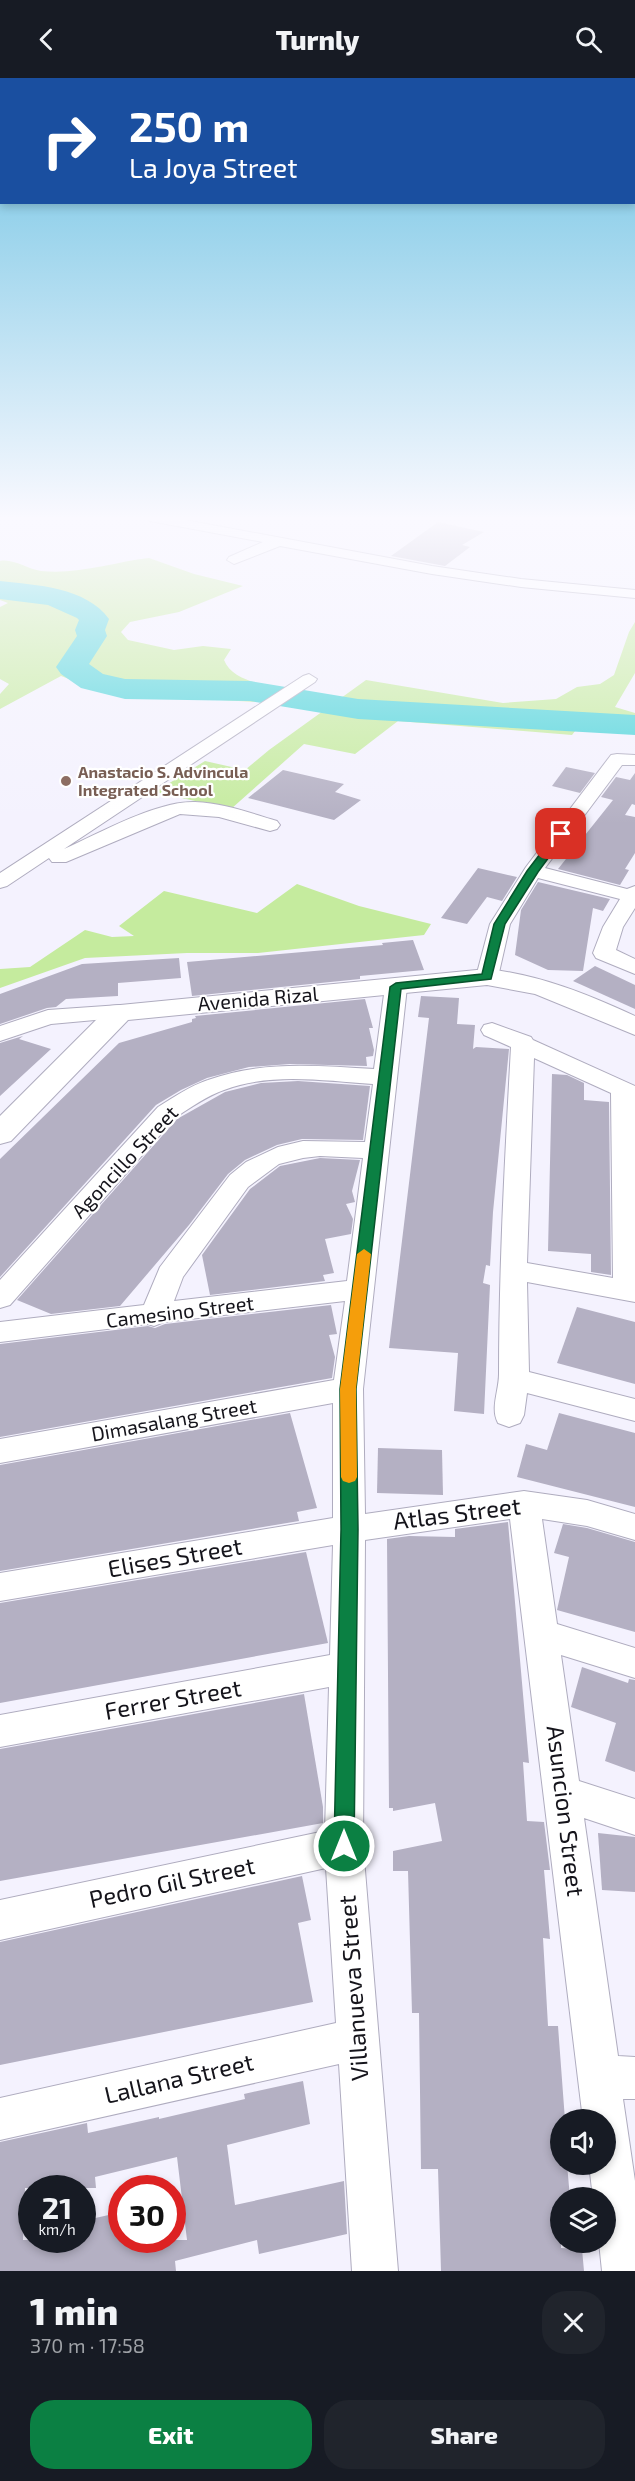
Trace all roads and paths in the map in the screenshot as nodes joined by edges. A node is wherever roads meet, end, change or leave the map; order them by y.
1 (309, 678) dead end
2 (626, 759) edge
3 (270, 825) dead end
4 (533, 871) junction
5 (0, 882) edge
6 (0, 888) edge
7 (634, 895) edge
8 (635, 967) edge
9 (487, 977) junction
10 (396, 987) junction
11 (120, 1012) junction
12 (635, 1027) edge
13 (492, 1029) dead end
14 (0, 1034) edge
15 (523, 1042) junction
16 (385, 1077) junction
17 (629, 1093) edge
18 (0, 1134) edge
19 (376, 1151) junction
20 (513, 1270) junction
21 (360, 1289) junction
22 (631, 1291) edge
23 (0, 1298) edge
24 (154, 1316) junction
25 (0, 1332) edge
26 (514, 1379) junction
27 (348, 1389) junction
28 (635, 1410) edge
29 (508, 1415) dead end
30 (0, 1451) edge
31 (524, 1503) junction
32 (635, 1527) edge
33 (349, 1529) junction
34 (0, 1587) edge
35 (541, 1634) junction
36 (635, 1663) edge
37 (346, 1668) junction
38 (0, 1731) edge
39 (562, 1793) junction
40 (635, 1817) edge
41 (344, 1846) junction
42 (0, 1920) edge
43 (357, 2039) junction
44 (617, 2078) edge
45 (608, 2109) edge
46 (0, 2119) edge
47 (612, 2175) edge
48 (375, 2271) edge
49 (625, 2271) edge

1 - 5 street
2 - 4 street
3 - 6 street
4 - 7 street
4 - 9 street
7 - 8 street
9 - 10 street, Avenida Rizal
9 - 12 street, Avenida Rizal
10 - 11 street, Avenida Rizal
10 - 16 street, Villanueva Street
11 - 14 street
11 - 18 street
13 - 15 street
15 - 17 street
15 - 20 street
16 - 19 street, Villanueva Street
16 - 23 street, Agoncillo Street
17 - 22 street
19 - 21 street, Villanueva Street
19 - 24 street
20 - 22 street
20 - 26 street
21 - 24 street, Camesino Street
21 - 27 street, Villanueva Street
24 - 25 street, Camesino Street
26 - 28 street
26 - 29 street
27 - 30 street, Dimasalang Street
27 - 33 street, Villanueva Street
31 - 32 street, Atlas Street
31 - 33 street, Atlas Street
31 - 35 street, Asuncion Street
33 - 34 street, Elises Street
33 - 37 street, Villanueva Street
35 - 36 street
35 - 39 street, Asuncion Street
37 - 38 street, Ferrer Street
37 - 41 street, Villanueva Street
39 - 40 street
39 - 44 street, Asuncion Street
41 - 42 street, Pedro Gil Street
41 - 43 street, Villanueva Street
43 - 46 street, Lallana Street
43 - 48 street, Villanueva Street
44 - 45 street, Asuncion Street
47 - 49 street

